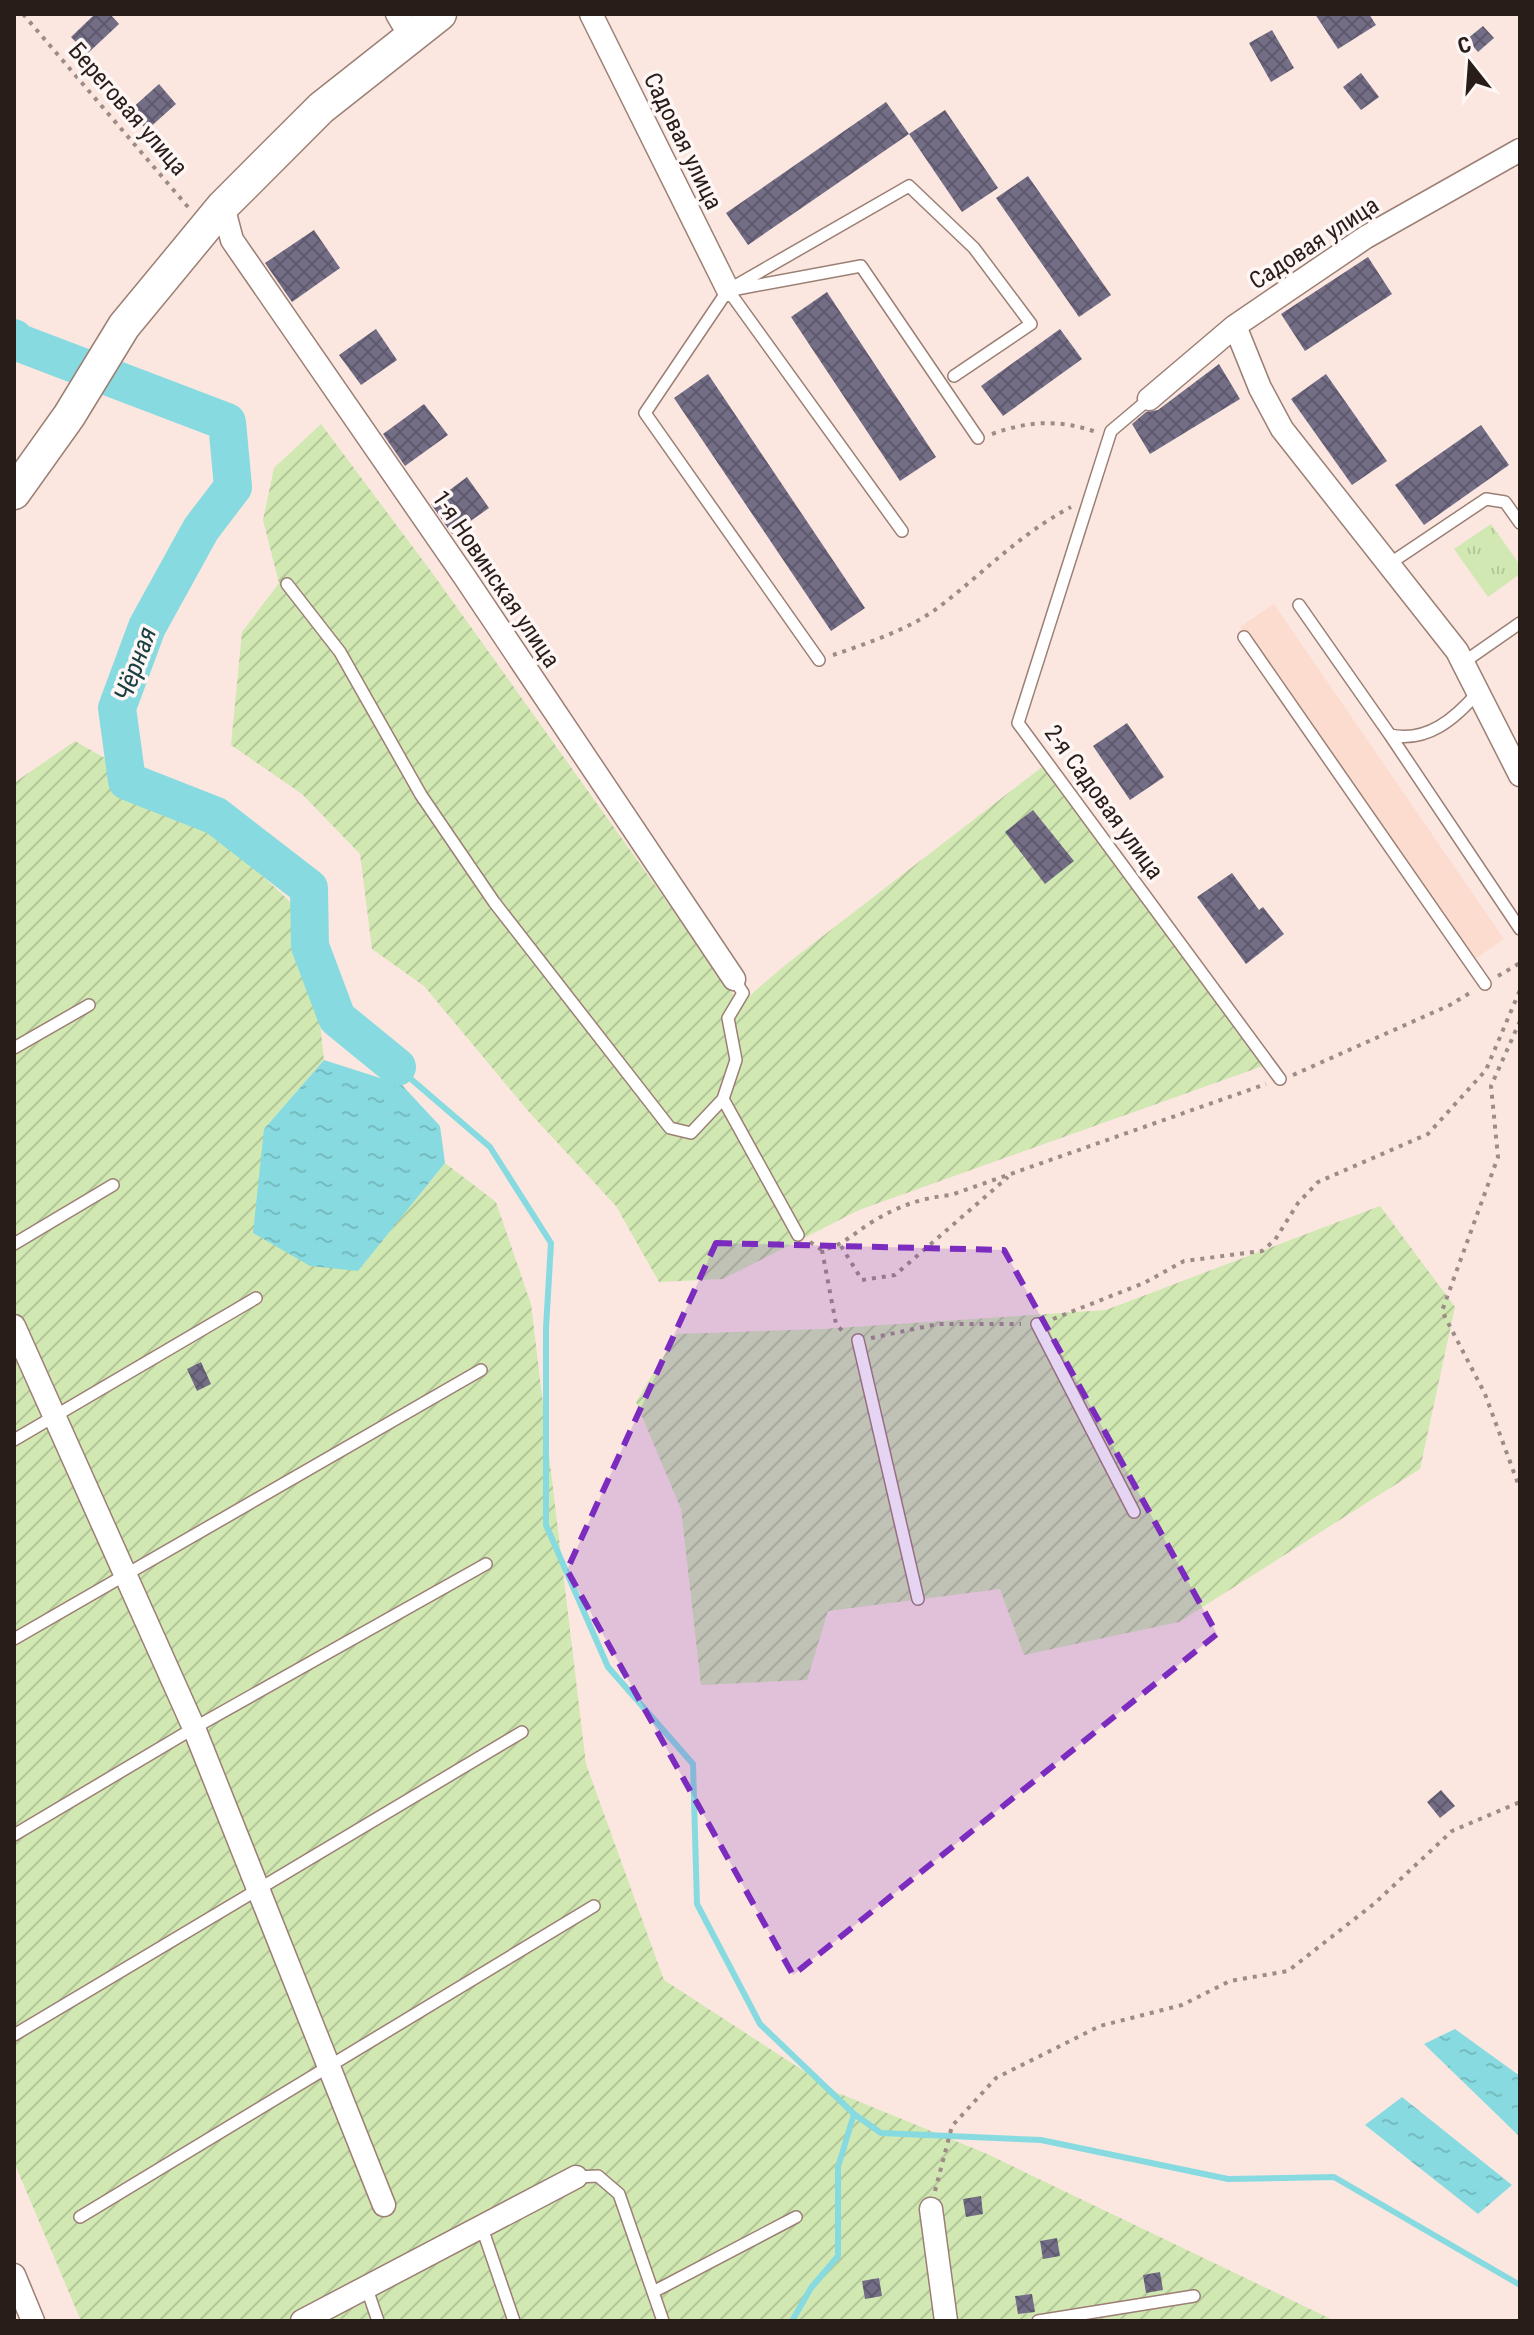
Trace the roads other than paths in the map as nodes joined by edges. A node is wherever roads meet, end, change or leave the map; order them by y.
1 (440, 14) edge
2 (591, 14) edge
3 (403, 25) edge
4 (1520, 150) edge
5 (214, 216) junction
6 (728, 290) junction
7 (1235, 326) junction
8 (954, 376) dead end
9 (1149, 399) joint
10 (978, 438) road end
11 (14, 493) edge
12 (1520, 523) edge
13 (902, 531) dead end
14 (1389, 564) junction
15 (287, 584) dead end
16 (1299, 605) dead end
17 (1520, 623) edge
18 (1244, 637) dead end
19 (819, 660) road end
20 (1464, 662) junction
21 (1480, 691) junction
22 (1390, 735) junction
23 (1520, 775) edge
24 (1520, 929) edge
25 (734, 979) joint
26 (1485, 984) road end
27 (89, 1005) dead end
28 (14, 1048) edge
29 (1280, 1079) road end
30 (723, 1099) junction
31 (113, 1185) dead end
32 (798, 1235) road end
33 (14, 1244) edge
34 (256, 1298) dead end
35 (1037, 1324) road end
36 (14, 1326) edge
37 (858, 1340) road end
38 (481, 1370) dead end
39 (54, 1416) junction
40 (14, 1440) edge
41 (1134, 1512) dead end
42 (486, 1564) dead end
43 (125, 1575) junction
44 (918, 1599) dead end
45 (14, 1639) edge
46 (194, 1728) junction
47 (522, 1732) dead end
48 (14, 1835) edge
49 (257, 1887) junction
50 (594, 1906) dead end
51 (14, 2035) edge
52 (329, 2067) junction
53 (576, 2177) joint
54 (384, 2205) dead end
55 (931, 2209) road end
56 (80, 2217) dead end
57 (796, 2217) dead end
58 (480, 2225) junction
59 (14, 2275) edge
60 (366, 2286) junction
61 (653, 2292) junction
62 (1194, 2296) dead end
63 (33, 2321) edge
64 (302, 2321) edge
65 (378, 2321) edge
66 (514, 2321) edge
67 (663, 2321) edge
68 (946, 2321) edge
69 (1038, 2321) edge

1 - 3 main road
2 - 6 street, Садовая улица
3 - 5 main road
4 - 7 street, Садовая улица
5 - 11 main road
5 - 25 street, 1-я Новинская улица
6 - 8 lane
6 - 10 lane
6 - 13 lane
6 - 19 lane
7 - 9 street, Садовая улица
7 - 14 street
9 - 29 lane, 2-я Садовая улица
12 - 14 lane
14 - 20 street
15 - 30 lane
16 - 22 lane
17 - 20 lane
18 - 26 lane
20 - 21 street
21 - 22 lane
21 - 23 street
22 - 24 lane
25 - 30 lane
27 - 28 lane
30 - 32 lane
31 - 33 lane
34 - 39 lane
35 - 41 lane
36 - 39 street
37 - 44 lane
38 - 43 lane
39 - 40 lane
39 - 43 street
42 - 46 lane
43 - 45 lane
43 - 46 street
46 - 48 lane
46 - 49 street
47 - 49 lane
49 - 51 lane
49 - 52 street
50 - 52 lane
52 - 54 street
52 - 56 lane
53 - 58 street
53 - 61 lane
55 - 68 street
57 - 61 lane
58 - 60 street
58 - 66 lane
59 - 63 street
60 - 64 street
60 - 65 lane
61 - 67 lane
62 - 69 lane

